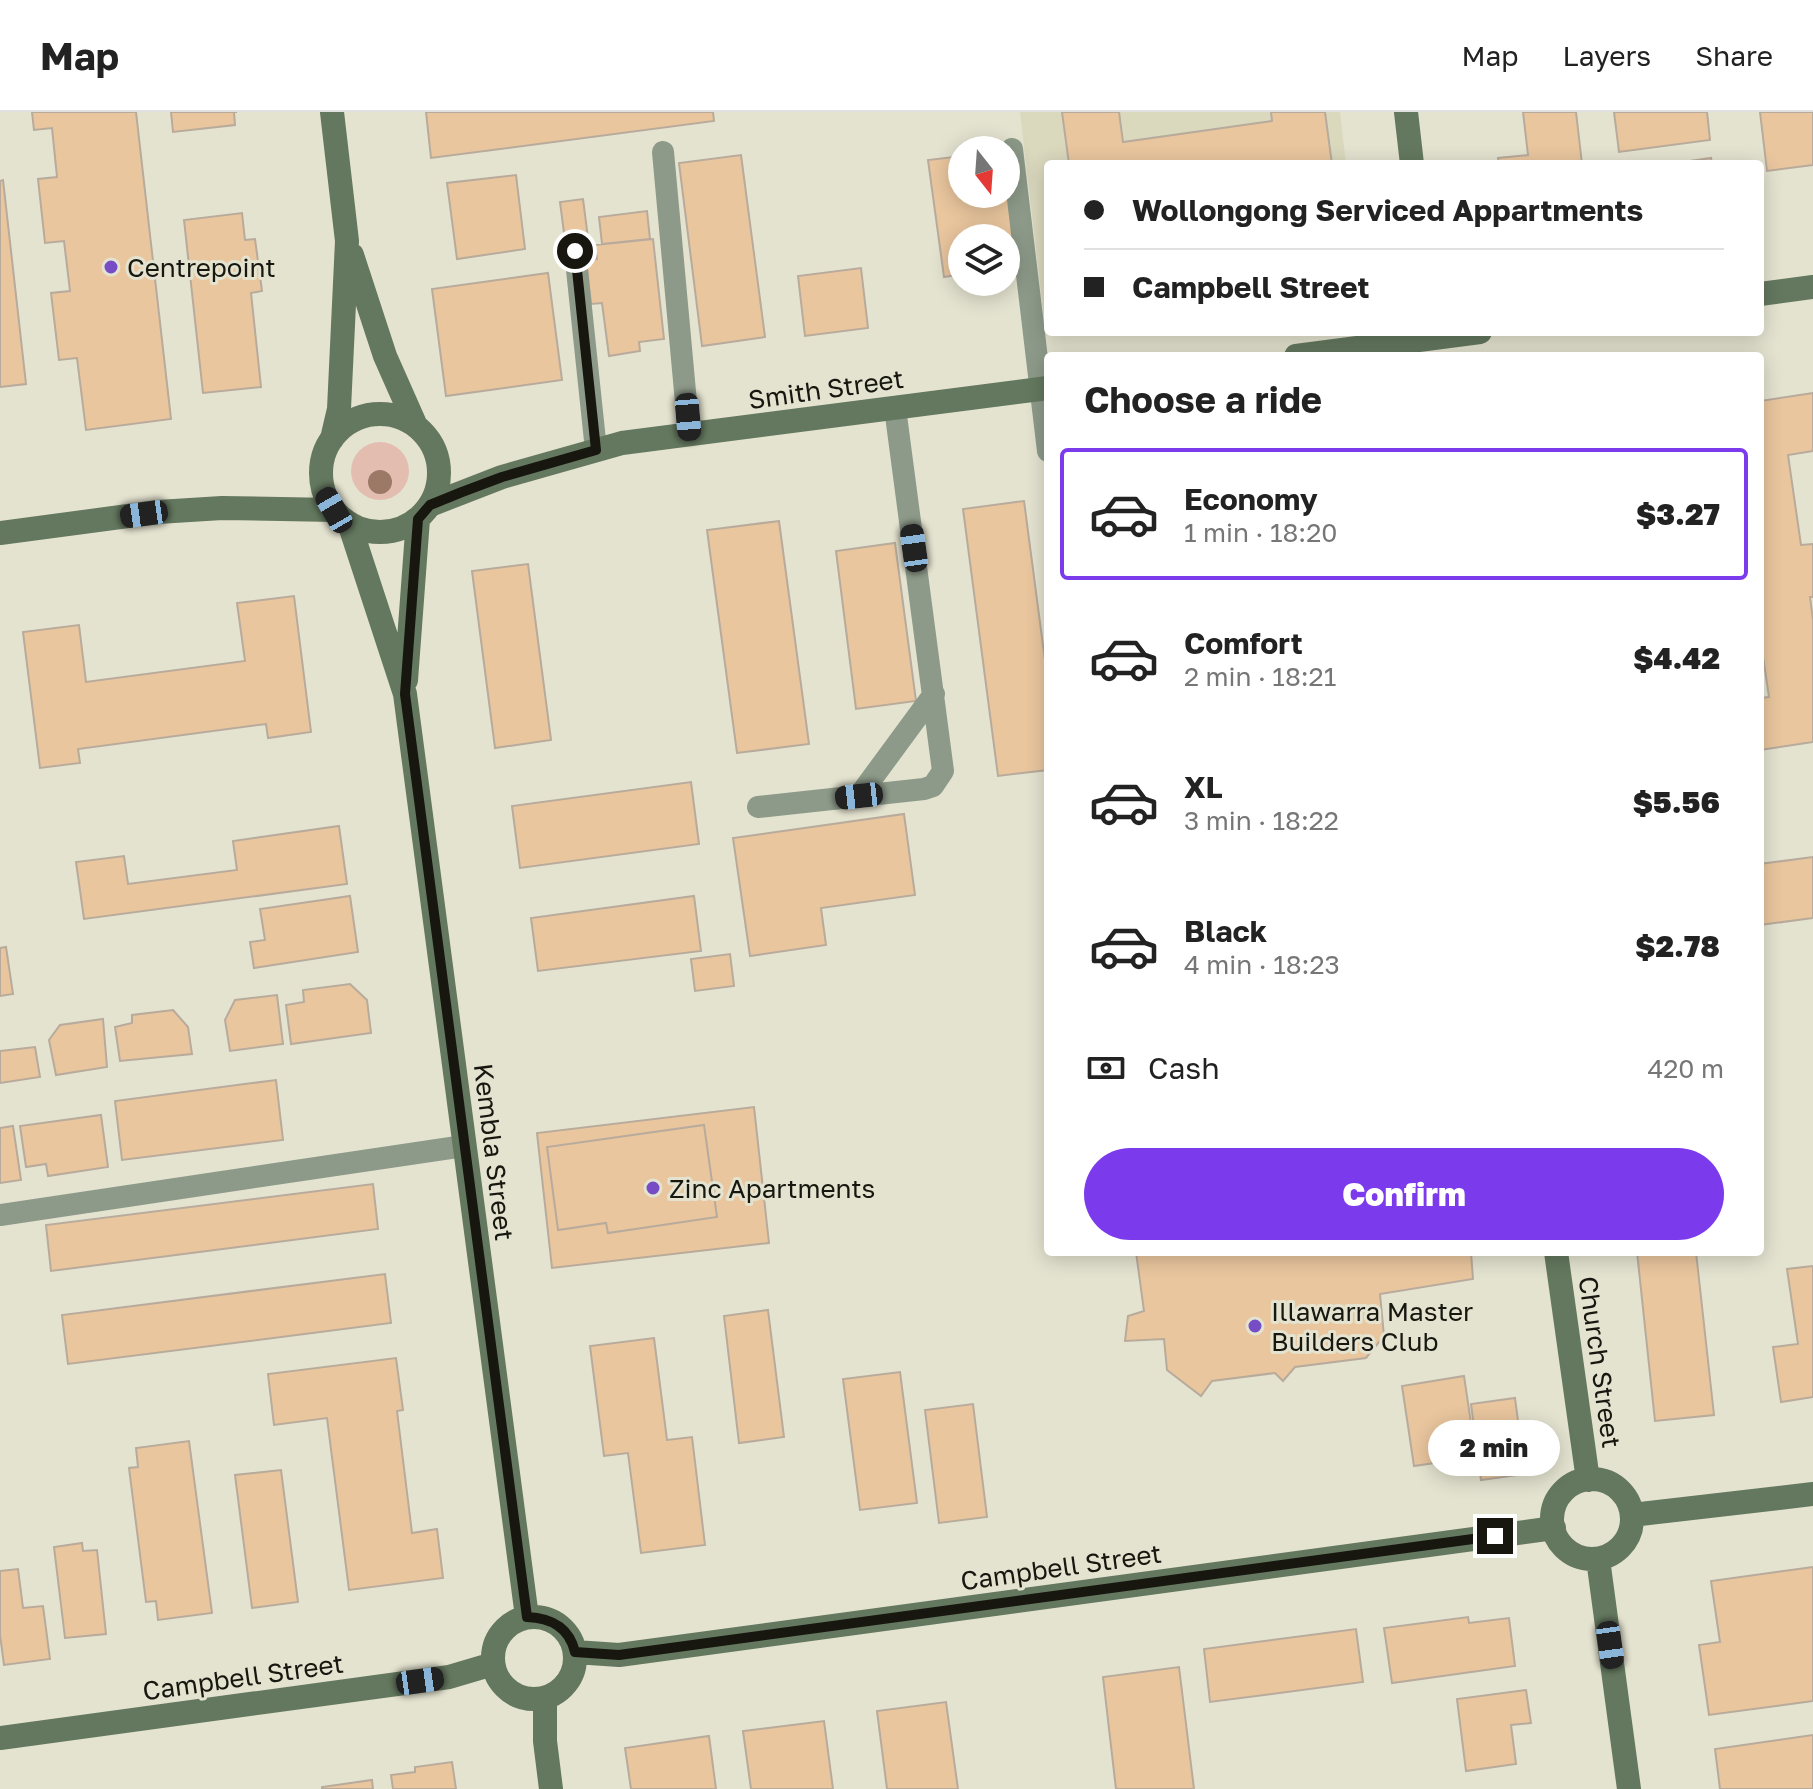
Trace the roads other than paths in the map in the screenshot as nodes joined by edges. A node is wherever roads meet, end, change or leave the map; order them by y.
1 (332, 112) edge
2 (1406, 112) edge
3 (663, 152) dead end
4 (1412, 160) edge
5 (1020, 207) edge
6 (347, 241) junction
7 (575, 251) dead end
8 (1813, 287) edge
9 (1764, 293) edge
10 (1462, 336) edge
11 (1435, 342) edge
12 (1336, 352) edge
13 (1044, 382) edge
14 (1044, 389) edge
15 (895, 408) junction
16 (416, 426) junction
17 (689, 435) junction
18 (332, 439) junction
19 (596, 450) junction
20 (424, 512) junction
21 (342, 517) junction
22 (0, 533) edge
23 (405, 694) junction
24 (934, 694) junction
25 (859, 796) junction
26 (758, 807) dead end
27 (464, 1146) junction
28 (0, 1215) edge
29 (1557, 1256) edge
30 (1588, 1480) junction
31 (1813, 1494) edge
32 (1632, 1515) junction
33 (1554, 1528) junction
34 (1598, 1559) junction
35 (527, 1617) junction
36 (575, 1652) junction
37 (493, 1664) junction
38 (545, 1698) junction
39 (0, 1738) edge
40 (551, 1789) edge
41 (1629, 1789) edge

1 - 6 street
2 - 4 street
3 - 17 lane
5 - 13 lane
6 - 16 street
6 - 18 street
7 - 19 lane
8 - 9 street
10 - 11 street
11 - 12 street
14 - 15 street, Smith Street
15 - 17 street, Smith Street
15 - 24 lane
16 - 18 street
16 - 20 street
17 - 19 street, Smith Street
18 - 21 street
19 - 20 street, Smith Street
20 - 21 street
20 - 23 street, Kembla Street
21 - 22 street
21 - 23 street, Kembla Street
23 - 27 street, Kembla Street
24 - 25 lane
24 - 25 lane
25 - 26 lane
27 - 28 lane
27 - 35 street, Kembla Street
29 - 30 street, Church Street
30 - 32 street
30 - 33 street
31 - 32 street
32 - 34 street
33 - 34 street
33 - 36 street, Campbell Street
34 - 41 street
35 - 36 street
35 - 37 street
36 - 38 street
37 - 38 street
37 - 39 street, Campbell Street
38 - 40 street

